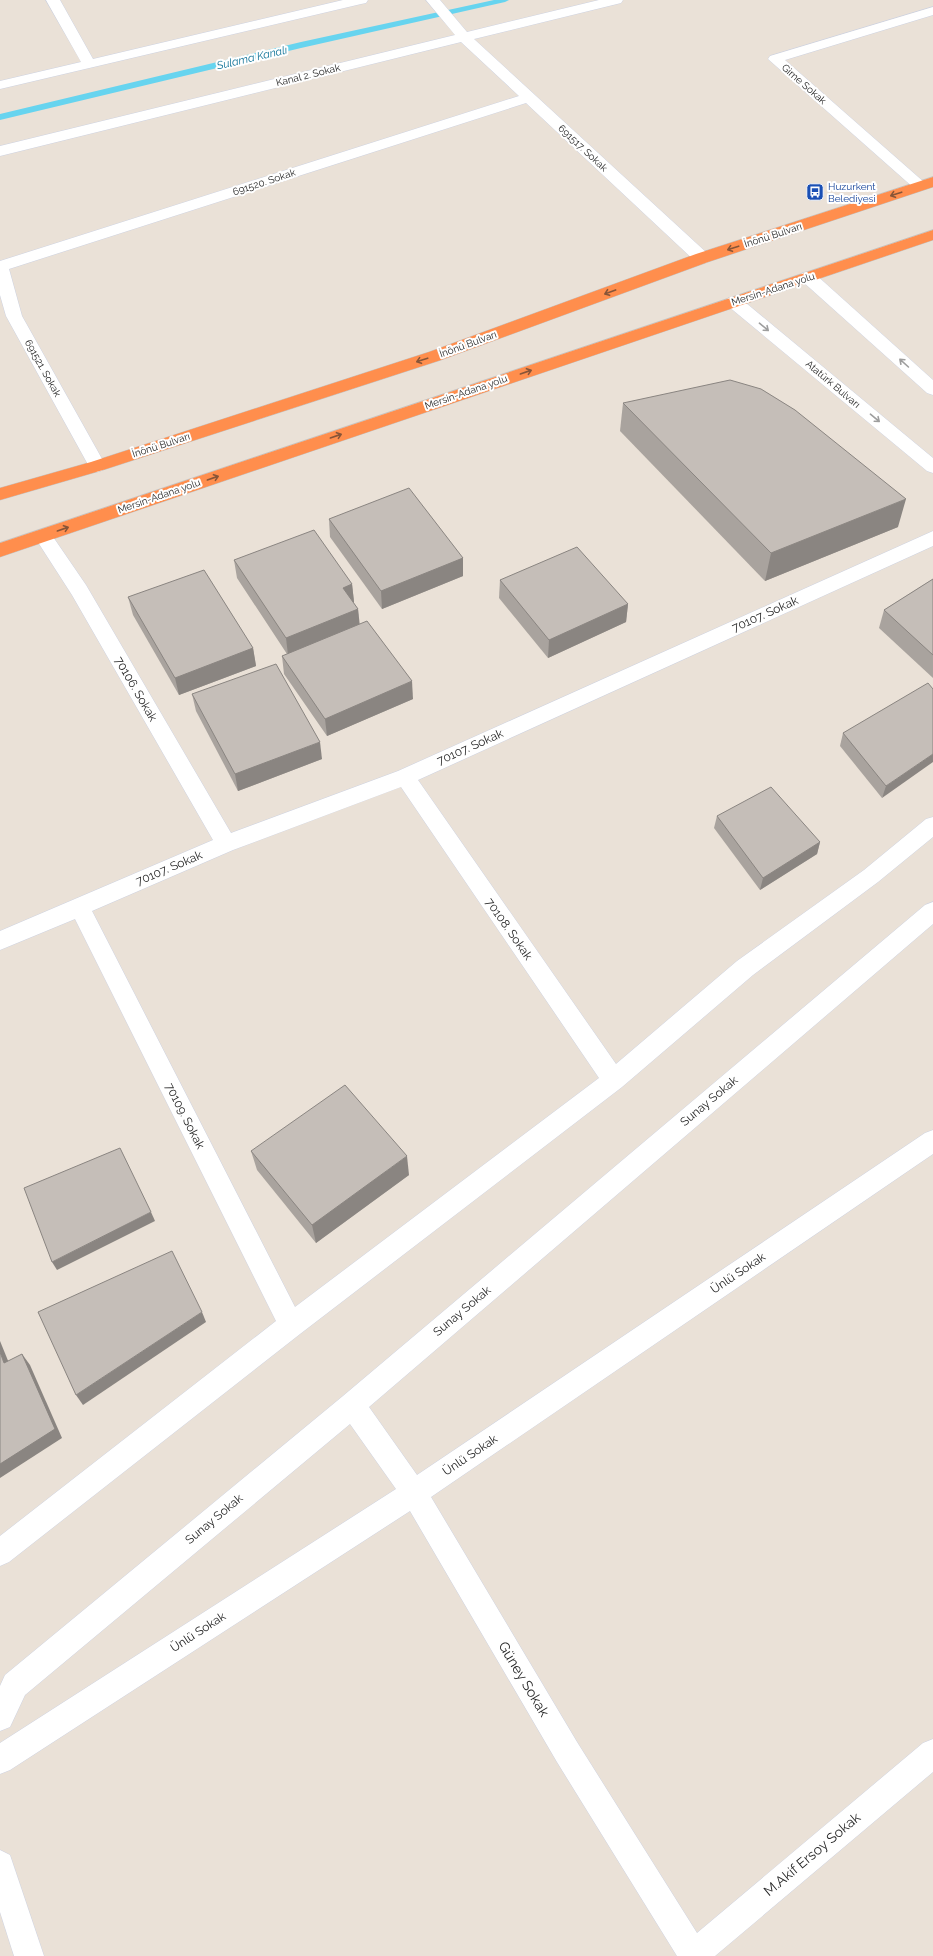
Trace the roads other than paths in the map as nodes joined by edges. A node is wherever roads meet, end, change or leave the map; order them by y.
1 (53, 0) edge
2 (361, 0) edge
3 (434, 0) edge
4 (616, 0) edge
5 (933, 11) edge
6 (464, 37) junction
7 (89, 64) junction
8 (0, 85) edge
9 (529, 97) junction
10 (0, 151) edge
11 (926, 184) edge
12 (933, 235) edge
13 (702, 258) junction
14 (0, 266) edge
15 (808, 277) junction
16 (734, 302) junction
17 (933, 389) edge
18 (97, 466) junction
19 (933, 467) edge
20 (0, 494) edge
21 (43, 536) junction
22 (933, 538) edge
23 (0, 550) edge
24 (405, 777) junction
25 (933, 825) edge
26 (226, 844) junction
27 (79, 906) junction
28 (933, 910) edge
29 (0, 941) edge
30 (614, 1080) junction
31 (933, 1141) edge
32 (291, 1325) junction
33 (352, 1405) junction
34 (414, 1493) junction
35 (0, 1553) edge
36 (0, 1717) edge
37 (933, 1753) edge
38 (0, 1760) edge
39 (0, 1866) edge
40 (29, 1956) edge
41 (693, 1956) edge

1 - 7 street
2 - 7 street
3 - 6 street, 691517. Sokak
4 - 6 street, Kanal 2. Sokak
5 - 11 street, Girne Sokak
6 - 9 street, 691517. Sokak
6 - 10 street, Kanal 2. Sokak
7 - 8 street
9 - 13 street, 691517. Sokak
9 - 14 street, 691520. Sokak
11 -> 13 highway, İnönü Bulvarı
12 - 15 highway, Mersin-Adana yolu
13 -> 18 highway, İnönü Bulvarı
14 - 18 street, 691521. Sokak
15 - 16 highway, Mersin-Adana yolu
17 -> 15 street
16 -> 19 street, Atatürk Bulvarı
21 -> 16 highway, Mersin-Adana yolu
18 - 20 highway, İnönü Bulvarı
21 - 23 highway, Mersin-Adana yolu
21 - 26 street, 70106. Sokak
22 - 24 street, 70107. Sokak
24 - 26 street, 70107. Sokak
24 - 30 street, 70108. Sokak
25 - 30 street
26 - 27 street, 70107. Sokak
27 - 29 street, 70107. Sokak
27 - 32 street, 70109. Sokak
28 - 33 street, Sunay Sokak
30 - 32 street
31 - 34 street, Ünlü Sokak
32 - 35 street
33 - 34 street, Güney Sokak
33 - 36 street, Sunay Sokak
34 - 38 street, Ünlü Sokak
34 - 41 street, Güney Sokak
37 - 41 street, M.Akif Ersoy Sokak
39 - 40 street

